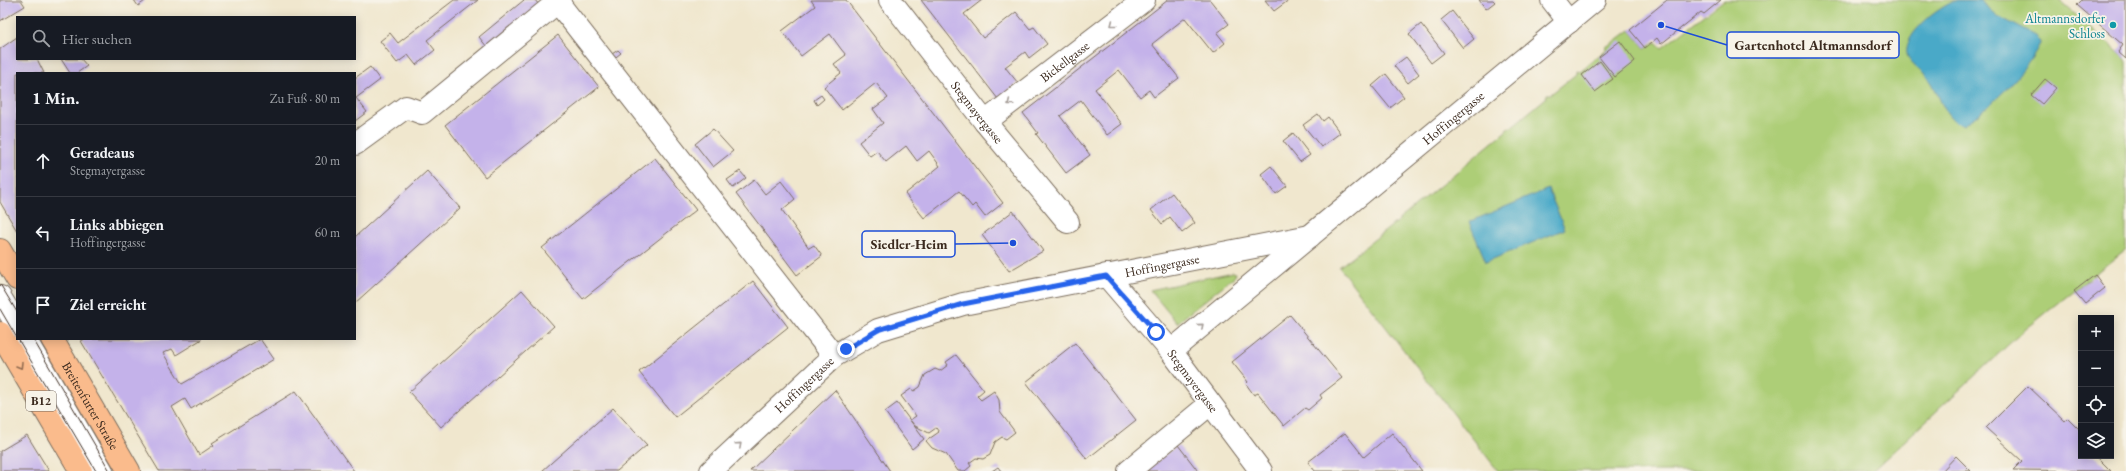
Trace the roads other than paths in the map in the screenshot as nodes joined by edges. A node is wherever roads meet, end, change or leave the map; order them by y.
1 (890, 0) edge
2 (1144, 0) edge
3 (1552, 0) edge
4 (1595, 0) edge
5 (558, 1) edge
6 (1569, 22) junction
7 (985, 122) junction
8 (356, 143) edge
9 (1068, 222) dead end
10 (1310, 236) junction
11 (0, 250) edge
12 (1106, 276) junction
13 (16, 277) edge
14 (0, 297) edge
15 (16, 324) edge
16 (0, 333) edge
17 (26, 340) edge
18 (53, 340) edge
19 (1171, 351) junction
20 (834, 356) junction
21 (1210, 404) junction
22 (81, 471) edge
23 (102, 471) edge
24 (130, 471) edge
25 (711, 471) edge
26 (1129, 471) edge
27 (1262, 471) edge

1 - 7 street, Stegmayergasse
2 -> 7 street, Bickellgasse
3 - 6 street
4 - 6 street, Hoffingergasse
5 - 8 street
5 - 20 street
6 - 10 street, Hoffingergasse
7 - 9 street, Stegmayergasse
10 - 12 street, Hoffingergasse
19 -> 10 street, Hoffingergasse
11 - 13 main road
12 - 19 street, Stegmayergasse
12 - 20 street, Hoffingergasse
14 - 15 street
16 -> 22 main road, B12
17 - 23 street, Breitenfurter Straße
18 - 24 main road, Breitenfurter Straße
19 - 21 street, Stegmayergasse
25 -> 20 street, Hoffingergasse
21 - 26 street
21 - 27 street, Stegmayergasse

